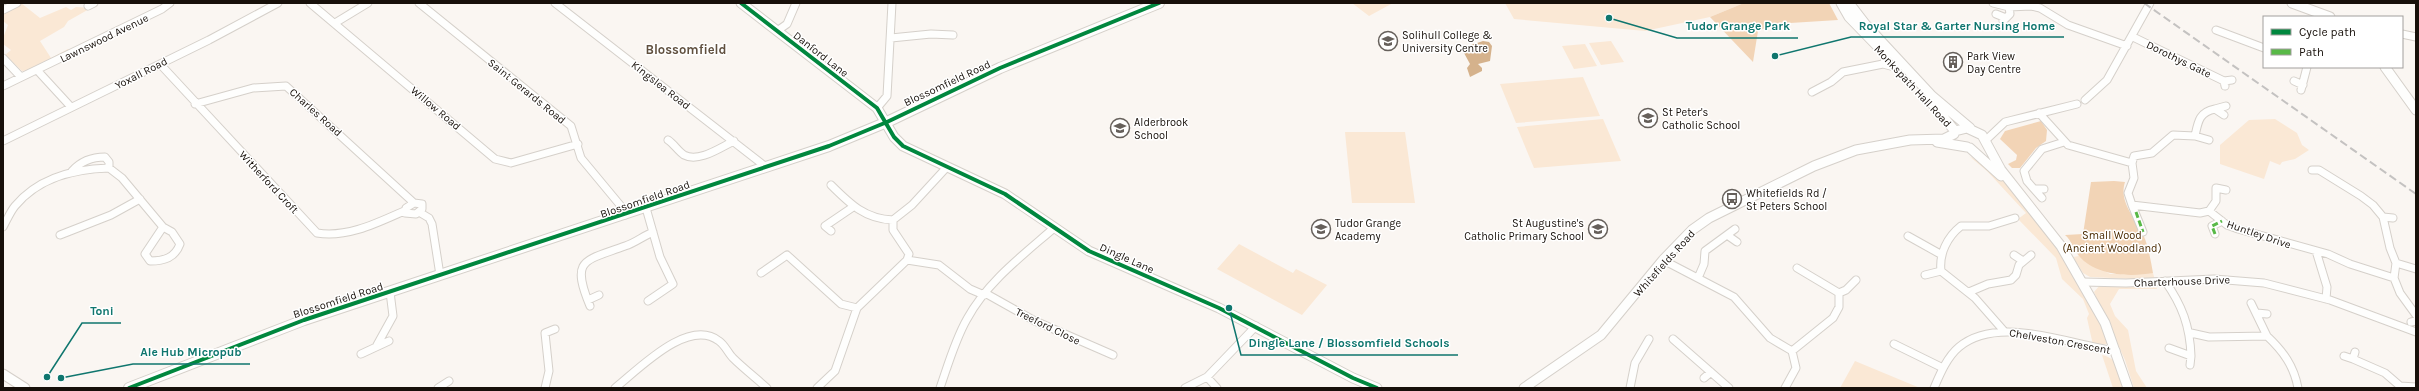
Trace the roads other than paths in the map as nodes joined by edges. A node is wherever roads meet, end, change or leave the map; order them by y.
1 (94, 3) edge
2 (170, 3) edge
3 (278, 3) edge
4 (310, 3) edge
5 (368, 3) edge
6 (419, 3) edge
7 (555, 3) edge
8 (741, 3) edge
9 (796, 3) edge
10 (892, 3) edge
11 (1841, 3) edge
12 (1850, 3) edge
13 (1993, 3) edge
14 (2150, 3) edge
15 (2292, 3) edge
16 (13, 4) edge
17 (1155, 4) edge
18 (2030, 5) edge
19 (88, 6) dead end
20 (2008, 7) junction
21 (3, 10) edge
22 (1996, 14) dead end
23 (2315, 14) edge
24 (2325, 16) edge
25 (335, 23) junction
26 (2216, 30) dead end
27 (778, 31) junction
28 (953, 34) dead end
29 (2403, 34) edge
30 (2133, 37) junction
31 (2416, 37) edge
32 (891, 38) junction
33 (2127, 46) junction
34 (2263, 48) edge
35 (3, 58) edge
36 (1885, 60) junction
37 (160, 64) junction
38 (2307, 68) edge
39 (2386, 68) edge
40 (37, 70) junction
41 (21, 77) junction
42 (2232, 80) dead end
43 (2294, 81) dead end
44 (3, 86) edge
45 (1812, 92) dead end
46 (2085, 100) dead end
47 (195, 104) junction
48 (2077, 104) dead end
49 (2226, 106) dead end
50 (71, 107) junction
51 (878, 108) junction
52 (2215, 109) junction
53 (2416, 110) edge
54 (2039, 113) junction
55 (2224, 115) dead end
56 (887, 122) junction
57 (1997, 127) junction
58 (1973, 129) junction
59 (1954, 132) junction
60 (2195, 136) junction
61 (1914, 139) junction
62 (668, 140) dead end
63 (2209, 140) dead end
64 (3, 141) edge
65 (734, 141) junction
66 (1986, 141) junction
67 (2064, 142) junction
68 (578, 144) junction
69 (1969, 148) junction
70 (2132, 163) junction
71 (947, 166) junction
72 (766, 167) junction
73 (109, 168) junction
74 (2316, 168) dead end
75 (72, 171) junction
76 (831, 185) dead end
77 (2013, 186) junction
78 (2034, 189) junction
79 (2044, 189) dead end
80 (2226, 190) dead end
81 (2042, 198) dead end
82 (140, 199) junction
83 (414, 203) junction
84 (2132, 205) junction
85 (853, 207) junction
86 (646, 208) junction
87 (404, 211) junction
88 (2209, 211) junction
89 (419, 212) junction
90 (625, 215) junction
91 (2015, 218) dead end
92 (2383, 218) junction
93 (2393, 218) dead end
94 (893, 220) junction
95 (2222, 221) junction
96 (3, 227) edge
97 (163, 228) junction
98 (1054, 228) junction
99 (1735, 229) dead end
100 (831, 231) dead end
101 (653, 232) junction
102 (2142, 232) dead end
103 (2215, 234) dead end
104 (60, 235) dead end
105 (1727, 235) junction
106 (1908, 236) dead end
107 (1737, 242) dead end
108 (2316, 251) junction
109 (1942, 255) junction
110 (2014, 255) dead end
111 (2031, 255) dead end
112 (907, 260) junction
113 (1663, 260) junction
114 (2023, 261) junction
115 (2396, 263) junction
116 (1796, 268) dead end
117 (2416, 269) edge
118 (1941, 271) junction
119 (761, 273) dead end
120 (1925, 275) dead end
121 (440, 276) junction
122 (1698, 278) junction
123 (2394, 278) junction
124 (1856, 280) dead end
125 (2165, 281) junction
126 (2083, 282) junction
127 (390, 292) junction
128 (1969, 292) junction
129 (1839, 293) junction
130 (984, 294) junction
131 (599, 296) dead end
132 (2326, 299) junction
133 (648, 300) dead end
134 (2251, 303) dead end
135 (857, 308) junction
136 (2256, 312) junction
137 (2267, 314) dead end
138 (2416, 315) edge
139 (1256, 326) junction
140 (555, 329) dead end
141 (2004, 331) junction
142 (2416, 332) edge
143 (2191, 333) junction
144 (2267, 336) junction
145 (1649, 339) dead end
146 (1673, 339) dead end
147 (389, 341) dead end
148 (1894, 344) dead end
149 (377, 345) junction
150 (2169, 348) dead end
151 (1792, 351) junction
152 (2116, 351) junction
153 (361, 354) dead end
154 (1113, 355) dead end
155 (2191, 356) junction
156 (2344, 356) dead end
157 (2190, 365) dead end
158 (1943, 368) junction
159 (1711, 372) junction
160 (3, 374) edge
161 (1207, 377) junction
162 (1704, 378) dead end
163 (449, 381) dead end
164 (1630, 386) edge
165 (133, 387) edge
166 (2400, 387) edge
167 (2416, 387) edge
168 (25, 388) edge
169 (438, 388) edge
170 (545, 388) edge
171 (615, 388) edge
172 (767, 388) edge
173 (817, 388) edge
174 (940, 388) edge
175 (1185, 388) edge
176 (1217, 388) edge
177 (1377, 388) edge
178 (1524, 388) edge
179 (1729, 388) edge
180 (1785, 388) edge
181 (1934, 388) edge
182 (2128, 388) edge
183 (2298, 388) edge

1 - 19 street
2 - 40 street, Lawnswood Avenue
3 - 37 street, Yoxall Road
4 - 25 street, Willow Road
5 - 25 street
6 - 68 street, Saint Gerards Road
7 - 65 street, Kingslea Road
8 - 27 street, Danford Lane
9 - 27 street
10 - 32 street
11 - 36 street, Monkspath Hall Road
12 - 58 street, Monkspath Hall Road
13 - 20 street
14 - 30 street
15 - 23 street
16 - 21 street
17 - 56 main road, Blossomfield Road
18 - 20 street
18 - 33 street
20 - 22 street
23 - 24 street
25 - 68 street, Willow Road
26 - 34 street
27 - 51 street, Danford Lane
28 - 32 street
29 - 31 street
30 - 33 street
30 - 42 street, Dorothys Gate
32 - 51 street
33 - 46 street
35 - 41 street
36 - 45 street
36 - 59 street, Monkspath Hall Road
37 - 47 street, Witherford Croft
37 - 50 street, Yoxall Road
38 - 43 street
39 - 53 street
40 - 41 street, Lawnswood Avenue
40 - 50 street
41 - 44 street, Lawnswood Avenue
47 - 83 street, Charles Road
47 - 87 street, Witherford Croft
48 - 54 street
49 - 52 street
50 - 64 street, Yoxall Road
51 - 56 street, Danford Lane
52 - 55 street
52 - 60 street
54 - 57 street
54 - 67 street
56 - 71 street, Dingle Lane
56 - 72 main road, Blossomfield Road
57 - 58 street
57 - 66 street
58 - 59 street, Whitefields Road
58 - 66 street, Monkspath Hall Road
59 - 61 street, Whitefields Road
59 - 69 street, Monkspath Hall Road
60 - 63 street
60 - 70 street
61 - 69 street, Whitefields Road
61 - 113 street, Whitefields Road
62 - 65 street
65 - 72 street, Kingslea Road
66 - 69 street
66 - 77 street
67 - 70 street
67 - 78 street
68 - 90 street, Saint Gerards Road
69 - 77 street
70 - 84 street
71 - 94 street
71 - 98 street, Dingle Lane
72 - 86 main road, Blossomfield Road
73 - 75 street
73 - 75 street
73 - 82 street
74 - 92 street
75 - 96 street
76 - 85 street
77 - 126 street
78 - 79 street
78 - 81 street
80 - 88 street
82 - 97 street
82 - 104 street
83 - 87 street
83 - 89 street, Charles Road
84 - 88 street
84 - 102 street
85 - 94 street
85 - 100 street
86 - 90 main road, Blossomfield Road
86 - 101 street
87 - 89 street
88 - 95 street, Huntley Drive
89 - 121 street, Charles Road
90 - 121 main road, Blossomfield Road
91 - 109 street
92 - 93 street
92 - 115 street
94 - 112 street
95 - 103 street
95 - 108 street, Huntley Drive
97 - 97 street
98 - 130 street
98 - 139 street, Dingle Lane
99 - 105 street
101 - 131 street
101 - 133 street
105 - 107 street
105 - 122 street
106 - 109 street
108 - 123 street, Huntley Drive
108 - 132 street
109 - 118 street
110 - 114 street
111 - 114 street
112 - 130 street, Treeford Close
112 - 135 street
113 - 122 street
113 - 178 street, Whitefields Road
114 - 128 street
115 - 117 street
115 - 123 street
116 - 129 street
118 - 120 street
118 - 128 street
119 - 135 street
121 - 127 main road, Blossomfield Road
122 - 151 street
123 - 138 street
124 - 129 street
125 - 126 street, Charterhouse Drive
125 - 132 street, Charterhouse Drive
125 - 143 street
126 - 152 street
127 - 149 street
127 - 165 main road, Blossomfield Road
128 - 141 street
129 - 151 street
130 - 154 street, Treeford Close
130 - 174 street
132 - 142 street, Charterhouse Drive
134 - 136 street
135 - 173 street
136 - 137 street
136 - 144 street
139 - 161 street
139 - 177 street, Dingle Lane
140 - 170 street
141 - 152 street, Chelveston Crescent
141 - 158 street, Chelveston Crescent
143 - 144 street
143 - 155 street
144 - 183 street
145 - 164 street
146 - 159 street
147 - 149 street
148 - 158 street
149 - 153 street
150 - 155 street
151 - 180 street
152 - 182 street
155 - 157 street
156 - 166 street
158 - 181 street, Chelveston Crescent
159 - 162 street
159 - 179 street
160 - 168 street
161 - 175 street
161 - 176 street
163 - 169 street
166 - 167 street
171 - 172 street

